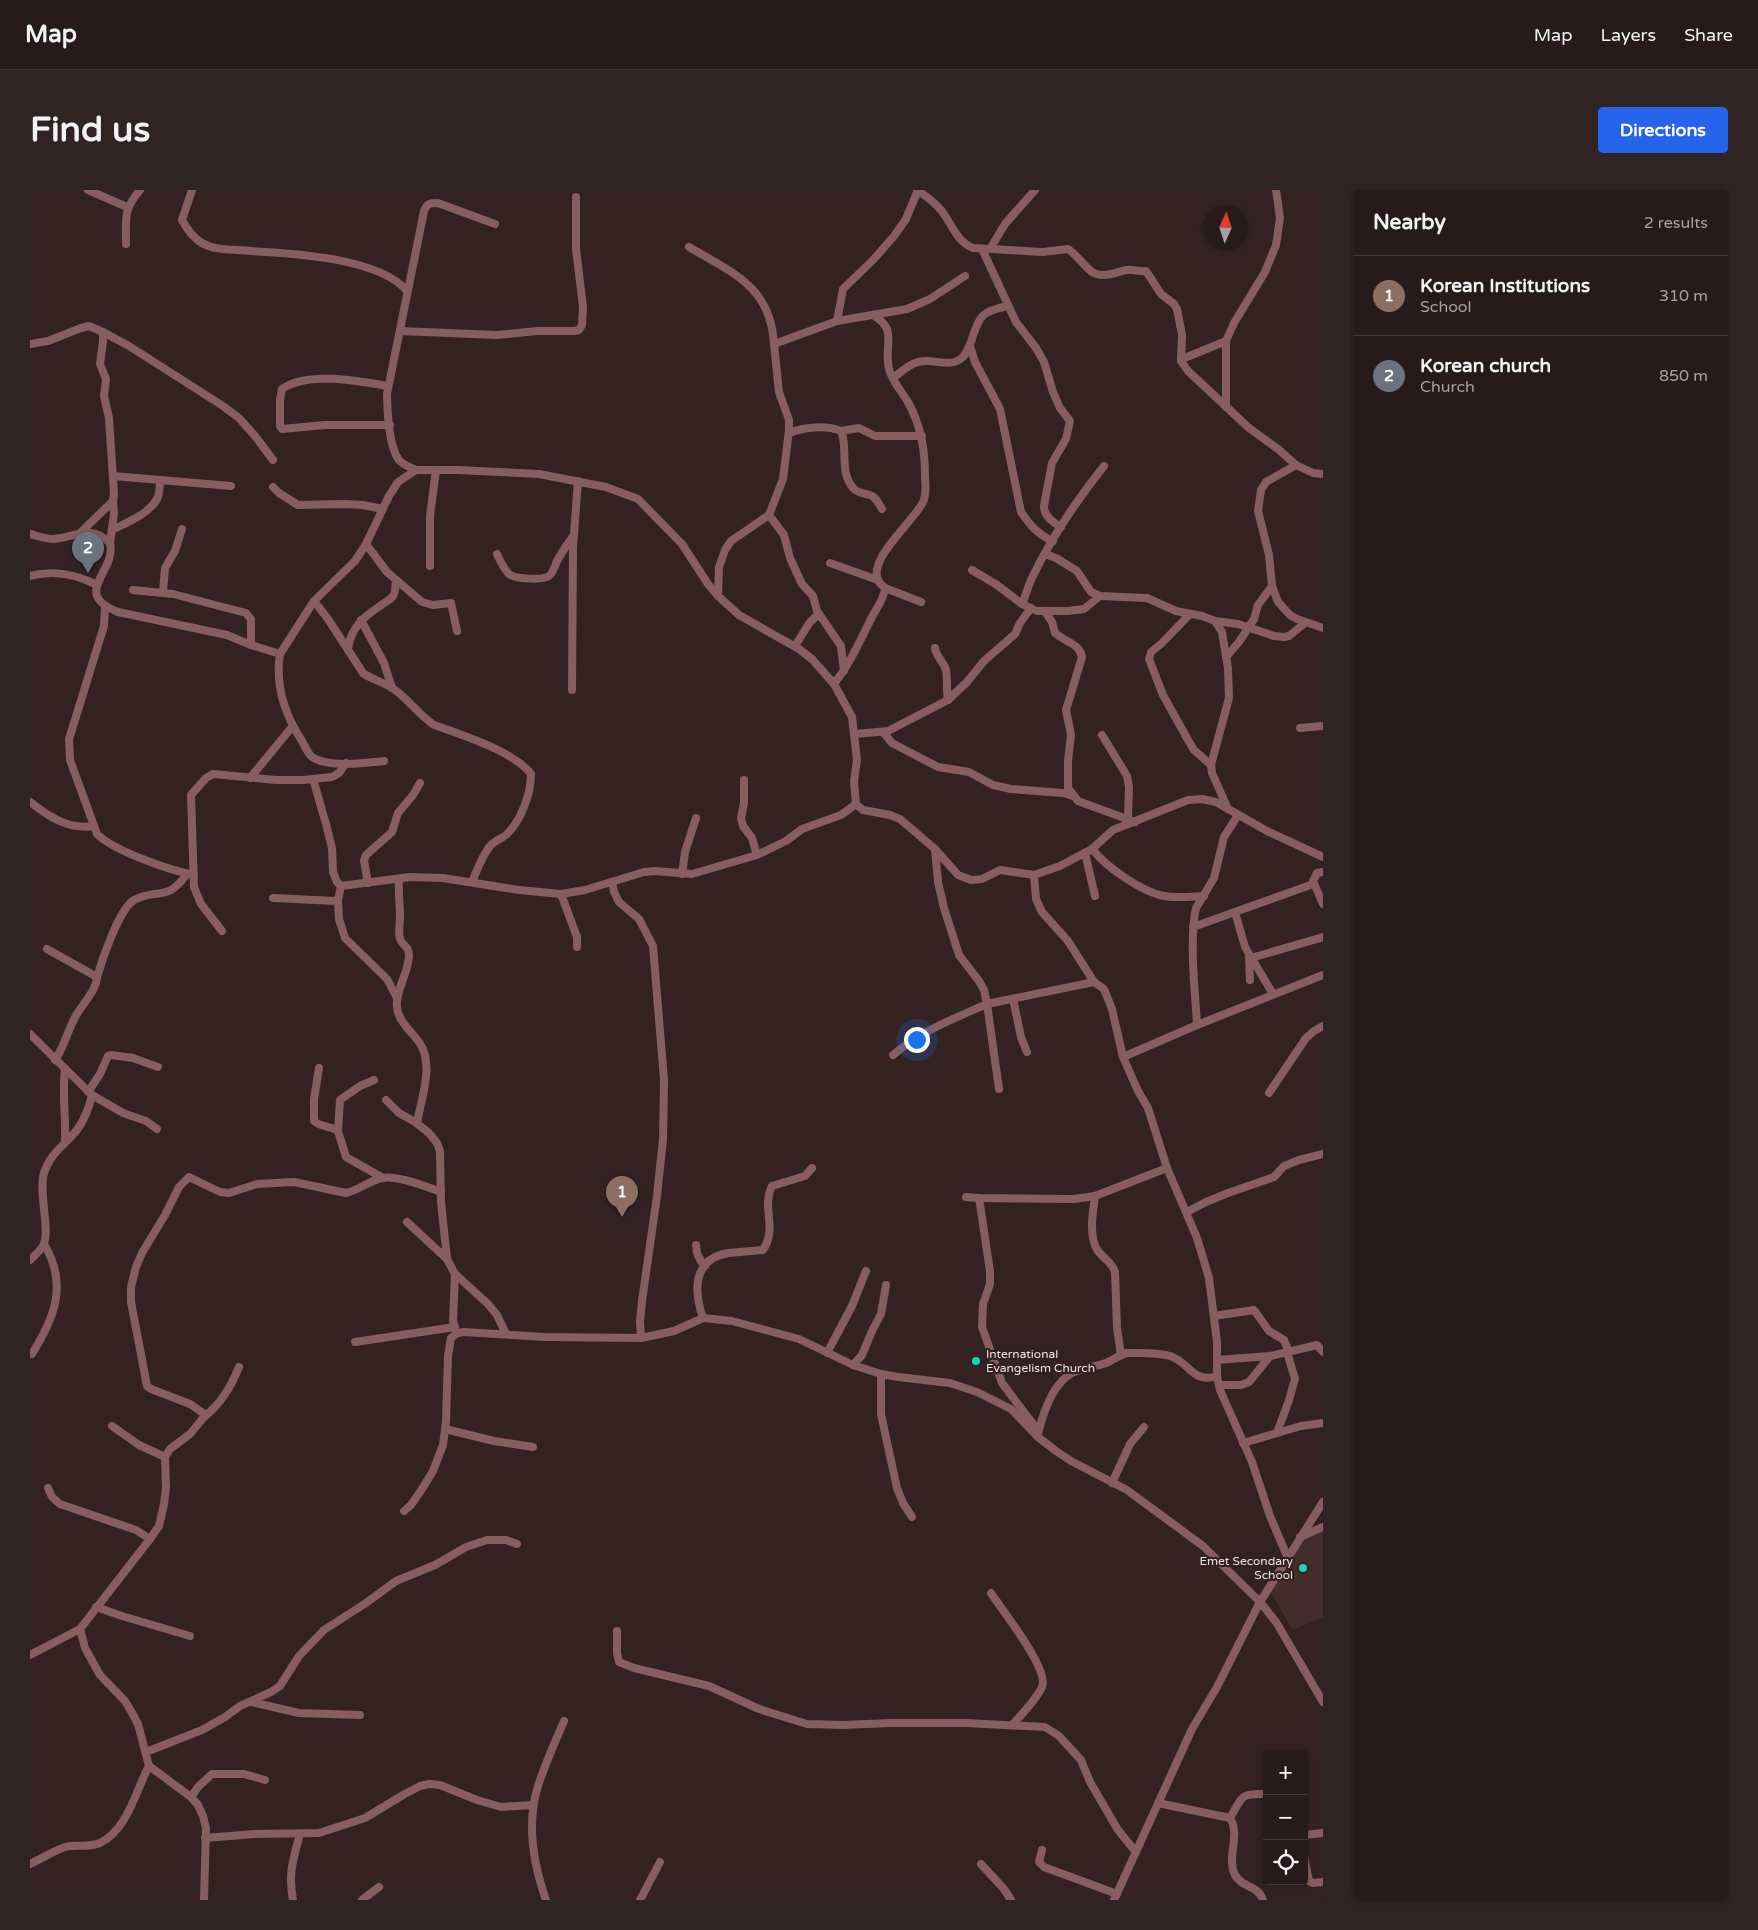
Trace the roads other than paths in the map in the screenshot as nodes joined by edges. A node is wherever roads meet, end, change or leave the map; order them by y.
1 (88, 190) edge
2 (140, 190) edge
3 (192, 190) edge
4 (917, 190) edge
5 (1035, 190) edge
6 (1276, 190) edge
7 (576, 197) dead end
8 (127, 207) junction
9 (495, 224) dead end
10 (126, 244) dead end
11 (689, 247) dead end
12 (982, 249) junction
13 (990, 249) junction
14 (965, 276) dead end
15 (407, 291) junction
16 (1008, 306) junction
17 (873, 314) junction
18 (837, 321) junction
19 (400, 331) junction
20 (103, 332) junction
21 (1226, 341) junction
22 (30, 344) edge
23 (774, 344) junction
24 (970, 346) junction
25 (1181, 358) junction
26 (893, 378) junction
27 (388, 386) junction
28 (1226, 407) junction
29 (390, 425) junction
30 (841, 431) junction
31 (789, 434) junction
32 (922, 436) junction
33 (274, 460) dead end
34 (1296, 465) junction
35 (1104, 466) dead end
36 (416, 470) junction
37 (436, 470) junction
38 (1323, 474) edge
39 (113, 476) junction
40 (160, 480) junction
41 (578, 481) junction
42 (231, 486) dead end
43 (273, 487) dead end
44 (113, 501) junction
45 (383, 509) junction
46 (882, 509) dead end
47 (769, 515) junction
48 (1061, 527) junction
49 (182, 529) dead end
50 (112, 530) junction
51 (80, 533) junction
52 (30, 534) edge
53 (574, 535) junction
54 (1053, 541) junction
55 (110, 543) junction
56 (366, 544) junction
57 (497, 554) dead end
58 (1045, 554) junction
59 (830, 563) dead end
60 (430, 566) dead end
61 (972, 570) dead end
62 (30, 576) edge
63 (396, 580) junction
64 (878, 580) junction
65 (97, 585) junction
66 (1272, 586) junction
67 (885, 588) junction
68 (133, 590) dead end
69 (163, 592) junction
70 (718, 596) junction
71 (1100, 596) junction
72 (314, 601) junction
73 (921, 602) dead end
74 (1022, 604) junction
75 (105, 607) junction
76 (1030, 608) junction
77 (1045, 611) junction
78 (819, 614) junction
79 (1190, 614) junction
80 (361, 620) junction
81 (1215, 621) junction
82 (1305, 622) junction
83 (1249, 626) junction
84 (1323, 628) edge
85 (458, 631) dead end
86 (251, 645) junction
87 (795, 646) junction
88 (935, 648) dead end
89 (348, 650) junction
90 (280, 654) junction
91 (1226, 657) junction
92 (844, 671) junction
93 (834, 684) junction
94 (392, 688) junction
95 (572, 690) dead end
96 (948, 700) junction
97 (1323, 726) edge
98 (292, 727) junction
99 (1300, 728) dead end
100 (883, 732) junction
101 (854, 734) junction
102 (1102, 735) dead end
103 (384, 761) dead end
104 (346, 763) junction
105 (1210, 765) junction
106 (250, 778) junction
107 (313, 779) junction
108 (744, 780) dead end
109 (420, 783) dead end
110 (1073, 796) junction
111 (30, 802) edge
112 (856, 804) junction
113 (1228, 810) junction
114 (1238, 815) junction
115 (696, 818) dead end
116 (1132, 820) junction
117 (94, 826) junction
118 (935, 849) junction
119 (1089, 851) junction
120 (757, 855) junction
121 (1323, 857) edge
122 (1323, 872) edge
123 (190, 874) junction
124 (682, 874) junction
125 (1034, 875) junction
126 (399, 879) junction
127 (472, 882) junction
128 (612, 882) junction
129 (368, 883) junction
130 (1313, 884) junction
131 (341, 886) junction
132 (561, 894) junction
133 (1095, 896) dead end
134 (1204, 896) junction
135 (273, 898) dead end
136 (338, 900) junction
137 (1323, 904) edge
138 (1236, 912) junction
139 (1193, 927) junction
140 (222, 931) dead end
141 (1323, 937) edge
142 (577, 947) dead end
143 (47, 949) dead end
144 (1250, 956) junction
145 (1323, 975) edge
146 (97, 977) junction
147 (1250, 980) dead end
148 (1094, 982) junction
149 (1273, 994) junction
150 (397, 998) junction
151 (1013, 999) junction
152 (987, 1004) junction
153 (1197, 1025) junction
154 (1323, 1026) edge
155 (30, 1034) edge
156 (1027, 1052) dead end
157 (893, 1055) dead end
158 (1123, 1057) junction
159 (55, 1060) junction
160 (158, 1067) dead end
161 (319, 1068) dead end
162 (65, 1069) junction
163 (374, 1080) dead end
164 (999, 1089) dead end
165 (90, 1093) junction
166 (1269, 1093) dead end
167 (386, 1100) dead end
168 (417, 1124) junction
169 (157, 1129) dead end
170 (338, 1132) junction
171 (65, 1142) junction
172 (1323, 1154) edge
173 (812, 1168) dead end
174 (1168, 1168) junction
175 (383, 1178) junction
176 (441, 1192) junction
177 (1095, 1196) junction
178 (966, 1197) dead end
179 (979, 1198) junction
180 (1187, 1212) junction
181 (407, 1222) dead end
182 (44, 1244) junction
183 (696, 1245) dead end
184 (447, 1259) junction
185 (30, 1260) edge
186 (705, 1266) junction
187 (866, 1271) dead end
188 (455, 1274) junction
189 (886, 1284) dead end
190 (1214, 1316) junction
191 (703, 1318) junction
192 (455, 1330) junction
193 (506, 1334) junction
194 (641, 1338) junction
195 (355, 1342) dead end
196 (1288, 1352) junction
197 (1323, 1352) edge
198 (827, 1353) junction
199 (32, 1354) dead end
200 (1121, 1355) junction
201 (1270, 1356) junction
202 (1217, 1360) junction
203 (853, 1365) junction
204 (238, 1368) dead end
205 (881, 1374) junction
206 (1217, 1376) junction
207 (1220, 1385) junction
208 (204, 1417) junction
209 (1323, 1423) edge
210 (112, 1426) dead end
211 (1144, 1427) dead end
212 (445, 1430) junction
213 (1277, 1433) junction
214 (1038, 1435) junction
215 (1243, 1443) junction
216 (533, 1447) dead end
217 (165, 1457) junction
218 (1112, 1482) junction
219 (48, 1488) dead end
220 (1323, 1502) edge
221 (404, 1510) dead end
222 (912, 1517) dead end
223 (1323, 1527) edge
224 (1300, 1537) junction
225 (150, 1539) junction
226 (517, 1544) dead end
227 (1288, 1556) junction
228 (991, 1594) dead end
229 (1260, 1602) junction
230 (96, 1607) junction
231 (80, 1629) junction
232 (617, 1631) dead end
233 (190, 1636) dead end
234 (30, 1655) edge
235 (1322, 1697) edge
236 (251, 1702) junction
237 (360, 1715) dead end
238 (564, 1721) dead end
239 (1014, 1724) junction
240 (146, 1752) junction
241 (149, 1766) junction
242 (265, 1780) dead end
243 (1254, 1794) junction
244 (1263, 1794) edge
245 (191, 1797) junction
246 (1263, 1798) edge
247 (1158, 1803) junction
248 (534, 1805) junction
249 (1230, 1818) junction
250 (300, 1834) junction
251 (1323, 1834) edge
252 (1308, 1835) edge
253 (205, 1838) junction
254 (1042, 1850) dead end
255 (1135, 1851) junction
256 (660, 1862) dead end
257 (30, 1864) edge
258 (981, 1864) dead end
259 (1308, 1873) edge
260 (1323, 1882) edge
261 (379, 1887) dead end
262 (1115, 1897) edge
263 (204, 1900) edge
264 (293, 1900) edge
265 (362, 1900) edge
266 (546, 1900) edge
267 (640, 1900) edge
268 (1010, 1900) edge
269 (1263, 1900) edge

1 - 8 street
2 - 8 street
3 - 15 street
4 - 12 street
4 - 18 street
5 - 13 street
6 - 21 street
7 - 19 street
8 - 10 street
9 - 15 street
11 - 23 street
12 - 13 street
12 - 16 street
13 - 25 street
14 - 17 street
15 - 19 street
16 - 24 street
16 - 48 street
17 - 18 street
17 - 26 street
18 - 23 street
19 - 27 street
20 - 22 street
20 - 33 street
20 - 39 street
21 - 25 street
21 - 28 street
23 - 31 street
24 - 26 street
24 - 54 street
25 - 28 street
26 - 32 street
27 - 29 street
27 - 29 street
28 - 34 street
29 - 36 street
30 - 31 street
30 - 32 street
30 - 46 street
31 - 47 street
32 - 64 street
34 - 38 street
34 - 66 street
35 - 48 street
36 - 37 street
36 - 45 street
37 - 41 street
37 - 60 street
39 - 40 street
39 - 44 street
40 - 42 street
40 - 50 street
41 - 53 street
41 - 70 street
43 - 45 street
44 - 50 street
44 - 51 street
45 - 56 street
47 - 70 street
47 - 78 street
48 - 54 street
49 - 69 street
50 - 55 street
51 - 52 street
51 - 55 street
53 - 57 street
53 - 95 street
54 - 58 street
55 - 65 street
56 - 63 street
56 - 72 street
58 - 71 street
58 - 74 street
59 - 64 street
61 - 74 street
62 - 65 street
63 - 80 street
63 - 85 street
64 - 67 street
65 - 75 street
66 - 82 street
66 - 83 street
67 - 73 street
67 - 92 street
68 - 69 street
69 - 86 street
70 - 87 street
71 - 77 street
71 - 79 street
72 - 89 street
72 - 90 street
74 - 76 street
75 - 86 street
75 - 117 street
76 - 77 street
76 - 96 street
77 - 110 street
78 - 87 street
78 - 92 street
79 - 81 street
79 - 105 street
80 - 89 street
80 - 94 street
81 - 83 street
81 - 91 street
82 - 83 street
82 - 84 street
83 - 91 street
86 - 90 street
87 - 93 street
88 - 96 street
89 - 94 street
90 - 98 street
91 - 105 street
92 - 93 street
93 - 101 street
94 - 127 street
96 - 100 street
97 - 99 street
98 - 104 street
98 - 106 street
100 - 101 street
100 - 110 street
101 - 112 street
102 - 116 street
103 - 104 street
104 - 107 street
105 - 113 street
106 - 107 street
106 - 123 street
107 - 131 street
108 - 120 street
109 - 129 street
110 - 116 street
111 - 117 street
112 - 118 street
112 - 120 street
113 - 114 street
113 - 116 street
114 - 121 street
114 - 134 street
115 - 124 street
116 - 119 street
117 - 123 street
118 - 125 street
118 - 152 street
119 - 125 street
119 - 133 street
119 - 134 street
120 - 124 street
122 - 130 street
123 - 140 street
123 - 146 street
124 - 128 street
125 - 148 street
126 - 127 street
126 - 129 street
126 - 150 street
127 - 132 street
128 - 132 street
128 - 194 street
129 - 131 street
130 - 137 street
130 - 138 street
131 - 136 street
132 - 142 street
134 - 139 street
135 - 136 street
136 - 150 street
138 - 139 street
138 - 144 street
139 - 153 street
141 - 144 street
143 - 146 street
144 - 147 street
144 - 149 street
145 - 149 street
146 - 159 street
148 - 151 street
148 - 158 street
149 - 153 street
150 - 168 street
151 - 152 street
151 - 156 street
152 - 157 street
152 - 164 street
153 - 158 street
154 - 166 street
155 - 159 street
158 - 174 street
159 - 162 street
160 - 165 street
161 - 170 street
162 - 165 street
162 - 171 street
163 - 170 street
165 - 169 street
165 - 171 street
167 - 168 street
168 - 176 street
170 - 175 street
171 - 182 street
172 - 180 street
173 - 186 street
174 - 177 street
174 - 180 street
175 - 176 street
175 - 208 street
176 - 184 street
177 - 179 street
177 - 200 street
178 - 179 street
179 - 214 street
180 - 190 street
181 - 184 street
182 - 185 street
182 - 199 street
183 - 186 street
184 - 188 street
186 - 191 street
187 - 198 street
188 - 192 street
188 - 193 street
189 - 203 street
190 - 196 street
190 - 202 street
191 - 194 street
191 - 198 street
192 - 193 street
192 - 195 street
192 - 212 street
193 - 194 street
196 - 197 street
196 - 201 street
196 - 213 street
198 - 203 street
200 - 206 street
200 - 214 street
201 - 202 street
201 - 207 street
202 - 206 street
203 - 205 street
204 - 208 street
205 - 214 street
205 - 222 street
206 - 207 street
207 - 215 street
208 - 217 street
209 - 213 street
210 - 217 street
211 - 218 street
212 - 216 street
212 - 221 street
213 - 215 street
214 - 218 street
215 - 227 street
217 - 225 street
218 - 229 street
219 - 225 street
220 - 224 street
223 - 224 street
224 - 227 street
225 - 230 street
226 - 236 street
227 - 229 street
228 - 239 street
229 - 235 street
229 - 247 street
230 - 231 street
230 - 233 street
231 - 234 street
231 - 240 street
232 - 239 street
236 - 237 street
236 - 240 street
238 - 248 street
239 - 255 street
240 - 241 street
241 - 245 street
241 - 257 street
242 - 245 street
243 - 244 street
243 - 246 street
243 - 249 street
245 - 253 street
247 - 249 street
247 - 255 street
248 - 250 street
248 - 266 street
249 - 269 street
250 - 253 street
250 - 264 street
251 - 252 street
253 - 263 street
254 - 262 street
255 - 262 street
256 - 267 street
258 - 268 street
259 - 260 street
261 - 265 street

